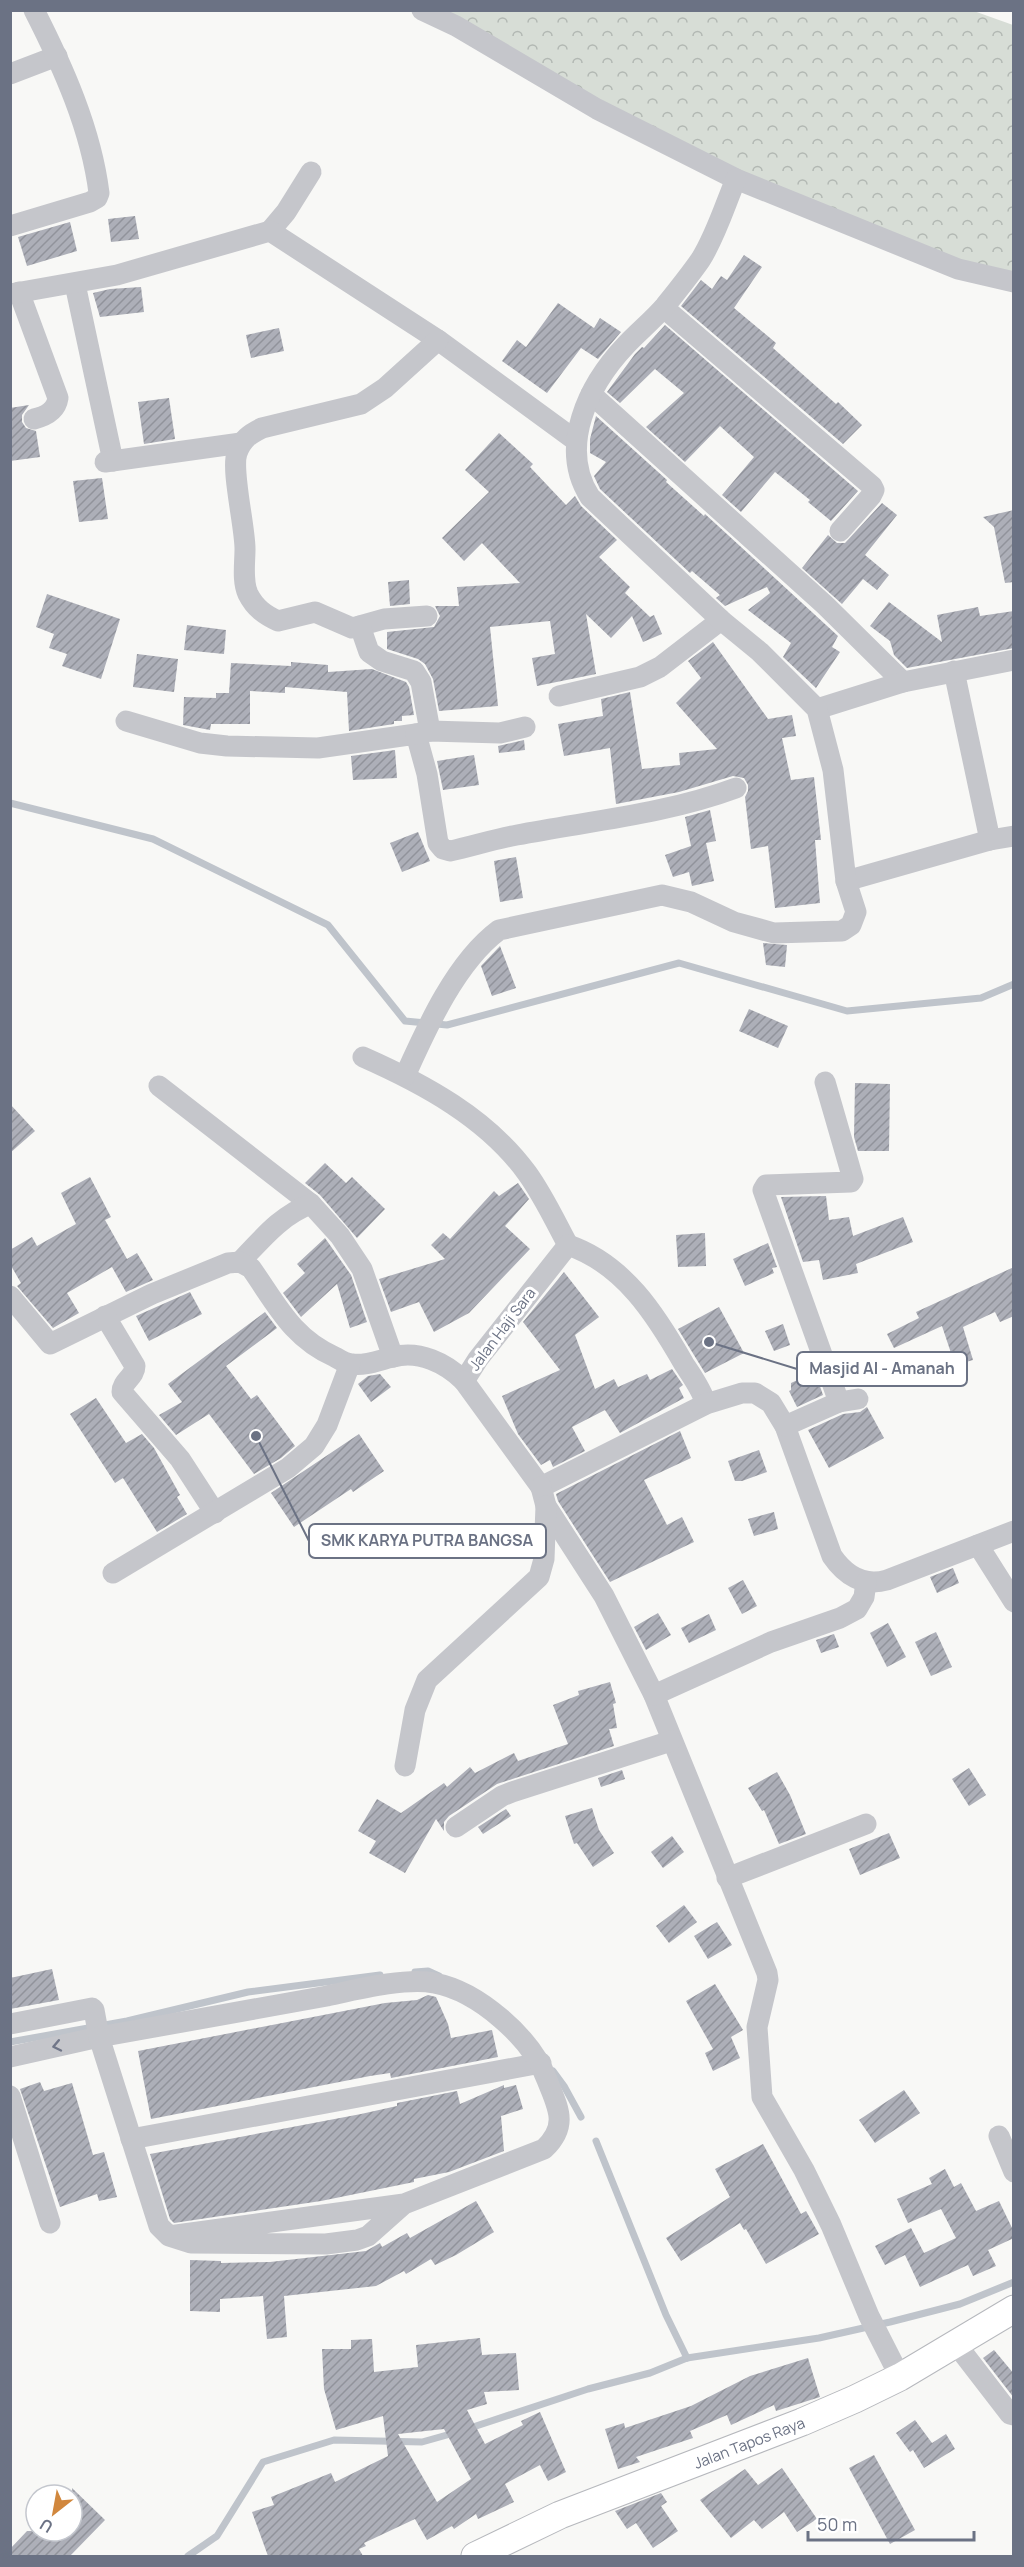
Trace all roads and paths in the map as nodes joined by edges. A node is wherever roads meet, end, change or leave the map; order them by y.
1 (34, 10) edge
2 (422, 10) edge
3 (57, 56) junction
4 (10, 74) edge
5 (311, 172) dead end
6 (736, 179) junction
7 (10, 226) edge
8 (270, 231) junction
9 (1014, 282) edge
10 (75, 284) junction
11 (15, 293) edge
12 (664, 308) junction
13 (438, 340) junction
14 (591, 394) junction
15 (34, 419) dead end
16 (575, 441) junction
17 (241, 443) junction
18 (840, 531) dead end
19 (427, 616) dead end
20 (721, 621) junction
21 (360, 626) junction
22 (1014, 660) edge
23 (954, 671) junction
24 (903, 682) junction
25 (559, 696) dead end
26 (817, 709) junction
27 (126, 721) dead end
28 (525, 727) dead end
29 (423, 732) junction
30 (735, 788) dead end
31 (1014, 836) edge
32 (990, 840) junction
33 (846, 881) junction
34 (363, 1057) dead end
35 (405, 1076) junction
36 (825, 1082) dead end
37 (159, 1086) dead end
38 (311, 1204) junction
39 (568, 1245) junction
40 (240, 1262) junction
41 (10, 1296) edge
42 (105, 1316) junction
43 (393, 1357) junction
44 (350, 1364) junction
45 (464, 1381) junction
46 (706, 1404) junction
47 (785, 1426) junction
48 (543, 1497) junction
49 (215, 1513) junction
50 (1014, 1531) edge
51 (978, 1545) junction
52 (113, 1573) dead end
53 (866, 1582) junction
54 (1014, 1602) edge
55 (654, 1695) junction
56 (671, 1741) junction
57 (405, 1766) dead end
58 (866, 1824) dead end
59 (456, 1827) dead end
60 (727, 1878) junction
61 (10, 2024) edge
62 (97, 2028) junction
63 (10, 2057) edge
64 (541, 2063) junction
65 (10, 2096) edge
66 (999, 2136) dead end
67 (131, 2139) junction
68 (1014, 2172) edge
69 (404, 2204) junction
70 (50, 2223) dead end
71 (169, 2236) junction
72 (1014, 2309) edge
73 (956, 2344) junction
74 (900, 2377) junction
75 (1014, 2415) edge
76 (475, 2556) edge

1 - 3 street
2 - 6 street
3 - 4 street
3 - 7 street
5 - 8 street
6 - 9 street
6 - 12 street
8 - 10 street
8 - 13 street
10 - 11 street
10 - 17 street
11 - 15 street
12 - 14 street
12 - 18 street
13 - 16 street
13 - 17 street
14 - 16 street
14 - 24 street
16 - 20 street
17 - 21 street
19 - 21 street
20 - 25 street
20 - 26 street
21 - 29 street
22 - 23 street
23 - 24 street
23 - 32 street
24 - 26 street
26 - 33 street
27 - 29 street
28 - 29 street
29 - 30 street
31 - 32 street
32 - 33 street
33 - 35 street
34 - 35 street
35 - 39 street
36 - 47 street
37 - 38 street
38 - 40 street
38 - 43 street
39 - 45 street, Jalan Haji Sara
39 - 46 street
40 - 42 street
40 - 44 street
41 - 42 street
42 - 49 street
43 - 44 street, Jalan Haji Sara
43 - 45 street, Jalan Haji Sara
44 - 49 street
45 - 48 street
46 - 47 street
46 - 48 street
47 - 53 street
48 - 55 street
48 - 57 street
49 - 52 street
50 - 51 street
51 - 53 street
51 - 54 street
53 - 55 street
55 - 56 street
56 - 59 street
56 - 60 street
58 - 60 street
60 - 74 street
61 - 62 street
62 -> 63 street
62 - 64 street
62 - 67 street
64 - 67 street
64 - 69 street
65 - 70 street
66 - 68 street
67 - 71 street
69 - 71 street
69 - 71 street
72 - 73 main road, Jalan Tapos Raya
73 - 74 main road, Jalan Tapos Raya
73 - 75 street
74 - 76 main road, Jalan Tapos Raya

